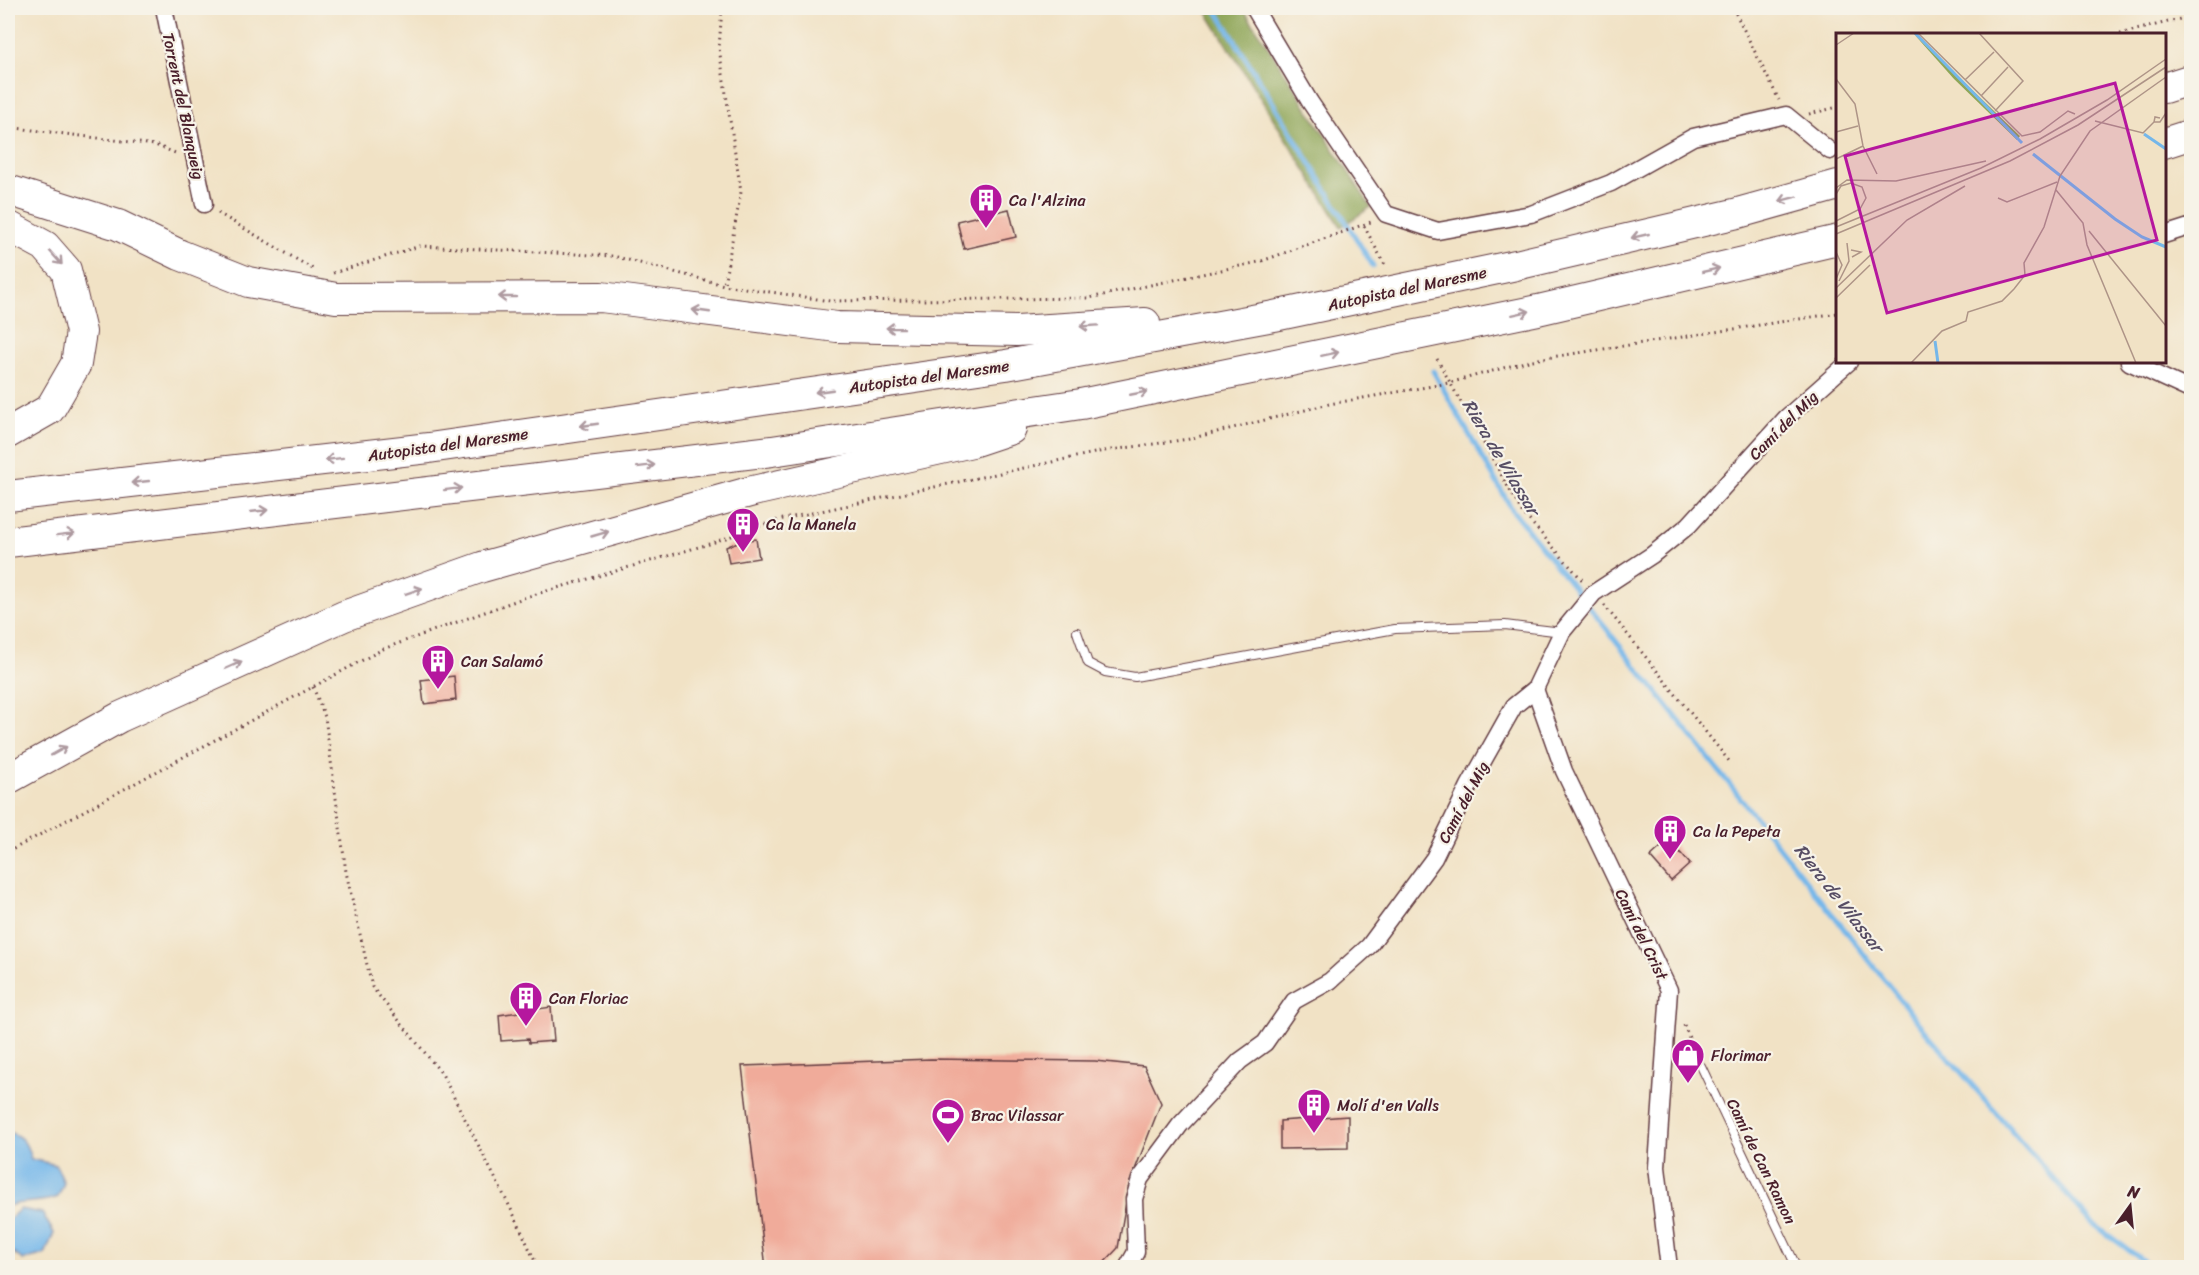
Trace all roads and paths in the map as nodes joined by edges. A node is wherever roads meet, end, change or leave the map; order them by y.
1 (164, 8) edge
2 (722, 8) edge
3 (1254, 8) edge
4 (1733, 8) edge
5 (2192, 16) edge
6 (2124, 33) edge
7 (2192, 79) edge
8 (2166, 87) edge
9 (1836, 107) edge
10 (1786, 115) junction
11 (8, 127) edge
12 (2192, 134) edge
13 (2166, 142) edge
14 (1830, 152) dead end
15 (197, 161) junction
16 (1836, 186) edge
17 (8, 190) edge
18 (204, 204) joint
19 (8, 226) edge
20 (2192, 226) edge
21 (2166, 234) edge
22 (1836, 240) edge
23 (1386, 267) dead end
24 (314, 269) dead end
25 (324, 275) dead end
26 (724, 285) junction
27 (1836, 313) edge
28 (1274, 316) junction
29 (1437, 359) dead end
30 (1848, 363) edge
31 (2131, 363) edge
32 (1449, 383) junction
33 (2192, 391) edge
34 (1081, 404) junction
35 (8, 433) edge
36 (8, 496) edge
37 (8, 542) edge
38 (1594, 593) junction
39 (1077, 632) dead end
40 (1562, 632) junction
41 (313, 687) junction
42 (1535, 689) junction
43 (1729, 761) dead end
44 (8, 779) edge
45 (8, 852) edge
46 (1701, 1066) dead end
47 (538, 1268) edge
48 (1127, 1268) edge
49 (1669, 1268) edge
50 (1797, 1268) edge

1 - 15 street, Torrent del Blanqueig
2 - 26 path
3 - 10 street
4 - 10 path
5 - 6 path
7 - 8 highway
9 - 10 path
10 - 14 street
11 - 15 path
12 - 13 highway
15 - 18 street, Torrent del Blanqueig
16 -> 28 highway, Autopista del Maresme
28 -> 17 highway
18 - 24 path
19 -> 35 highway
20 - 21 street
34 -> 22 highway
23 - 26 path
25 - 26 path
27 - 32 path
28 -> 36 highway, Autopista del Maresme
29 - 32 path
30 - 38 street, Camí del Mig
31 - 33 street
32 - 38 path
32 - 41 path
37 -> 34 highway
44 -> 34 highway
38 - 40 street, Camí del Mig
38 - 43 path
39 - 40 lane
40 - 42 street, Camí del Mig
41 - 45 path
41 - 47 path
42 - 48 street, Camí del Mig
42 - 49 street, Camí del Crist
46 - 50 lane, Camí de Can Ramon

